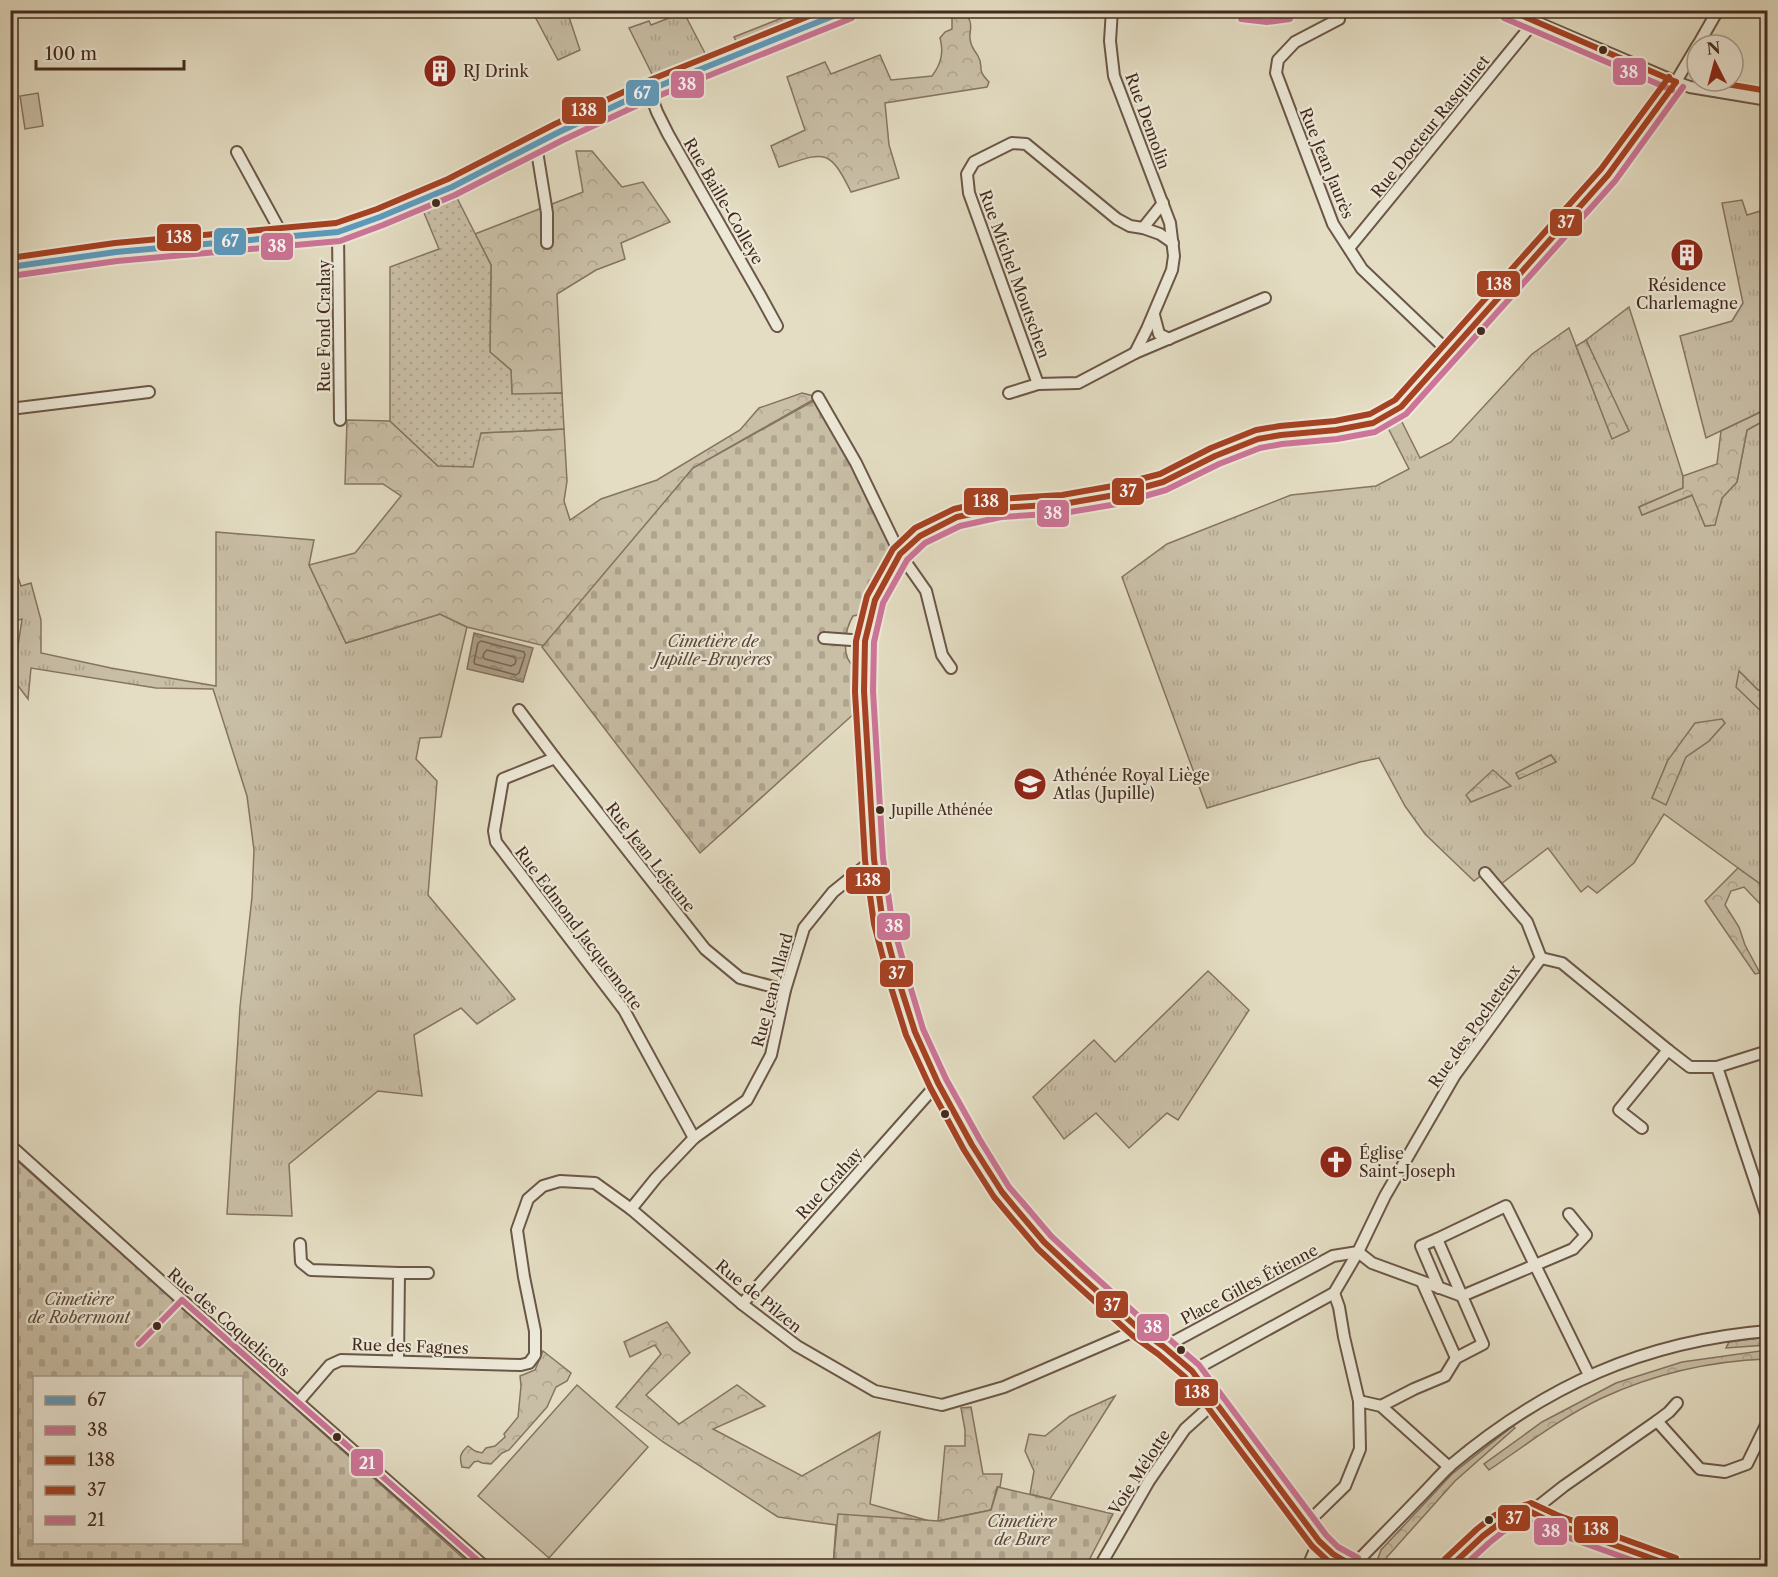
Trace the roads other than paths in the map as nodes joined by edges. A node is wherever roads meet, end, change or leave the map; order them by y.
1 (849, 10) edge
2 (1112, 10) edge
3 (1242, 10) edge
4 (1289, 10) edge
5 (1337, 10) edge
6 (1508, 10) edge
7 (1718, 10) edge
8 (1534, 22) junction
9 (1705, 33) edge
10 (1685, 67) edge
11 (1676, 82) junction
12 (649, 90) junction
13 (1767, 100) edge
14 (536, 145) junction
15 (237, 152) dead end
16 (1163, 204) junction
17 (1143, 228) junction
18 (338, 232) junction
19 (285, 238) junction
20 (547, 243) dead end
21 (1173, 243) junction
22 (1349, 248) junction
23 (10, 267) edge
24 (1265, 298) dead end
25 (1154, 314) junction
26 (777, 326) dead end
27 (1169, 339) junction
28 (1134, 353) junction
29 (1450, 353) junction
30 (1038, 384) junction
31 (149, 392) dead end
32 (1009, 393) dead end
33 (818, 398) dead end
34 (10, 409) edge
35 (340, 420) dead end
36 (900, 554) junction
37 (824, 638) dead end
38 (865, 641) junction
39 (951, 668) dead end
40 (519, 710) dead end
41 (555, 758) junction
42 (874, 859) junction
43 (1485, 873) dead end
44 (1541, 958) junction
45 (785, 990) junction
46 (1668, 1050) junction
47 (1767, 1051) edge
48 (1717, 1067) junction
49 (938, 1083) junction
50 (1642, 1128) dead end
51 (694, 1138) junction
52 (11, 1146) edge
53 (631, 1209) junction
54 (1569, 1214) dead end
55 (1767, 1220) edge
56 (1437, 1239) junction
57 (300, 1244) dead end
58 (1358, 1252) junction
59 (1534, 1265) junction
60 (399, 1273) junction
61 (428, 1273) dead end
62 (1422, 1282) junction
63 (1439, 1288) junction
64 (1334, 1293) junction
65 (1462, 1296) junction
66 (742, 1304) junction
67 (1139, 1329) junction
68 (1767, 1331) edge
69 (1164, 1347) junction
70 (535, 1355) joint
71 (1456, 1359) junction
72 (398, 1361) junction
73 (1192, 1371) junction
74 (1589, 1375) junction
75 (1359, 1401) junction
76 (298, 1402) junction
77 (1215, 1402) junction
78 (1677, 1402) dead end
79 (1381, 1406) junction
80 (1657, 1420) junction
81 (1767, 1421) edge
82 (1449, 1467) junction
83 (1531, 1512) junction
84 (1306, 1524) junction
85 (1319, 1541) junction
86 (484, 1566) edge
87 (1100, 1566) edge
88 (1308, 1566) edge
89 (1353, 1566) edge
90 (1451, 1566) edge
91 (1673, 1566) edge

1 - 12 main road
2 - 16 street, Rue Demolin
3 - 4 street
5 - 22 street, Rue Jean Jaurès
6 - 8 street
7 - 9 street
8 - 11 street
8 - 22 street, Rue Docteur Rasquinet
10 - 11 street
11 - 13 street
11 - 29 street
12 - 14 main road
12 - 26 street, Rue Baille-Colleye
14 - 18 main road
14 - 20 street
15 - 19 street
16 - 17 street
16 - 21 street, Rue Demolin
17 - 21 street, Rue Michel Moutschen
17 - 30 street, Rue Michel Moutschen
18 - 19 main road
18 - 35 street, Rue Fond Crahay
19 - 23 main road
21 - 25 street
22 - 29 street, Rue Jean Jaurès
24 - 27 street, Rue Michel Moutschen
25 - 27 street
25 - 28 street
27 - 28 street, Rue Michel Moutschen
28 - 30 street, Rue Michel Moutschen
29 - 36 street
30 - 32 street, Rue Michel Moutschen
31 - 34 street
33 - 36 street
36 - 38 street
36 - 39 street
37 - 38 street
38 - 42 street
40 - 41 street, Rue Jean Lejeune
41 - 45 street, Rue Jean Lejeune
41 - 51 street, Rue Edmond Jacquemotte
42 - 45 street, Rue Jean Allard
42 - 49 street
43 - 44 street
44 - 46 street, Rue des Pocheteux
44 - 58 street, Rue des Pocheteux
45 - 51 street, Rue Jean Allard
46 - 48 street, Rue des Pocheteux
46 - 50 street
47 - 48 street, Rue des Pocheteux
48 - 55 street
49 - 66 street, Rue Crahay
49 - 67 street
51 - 53 street, Rue Jean Allard
52 - 76 street, Rue des Coquelicots
53 - 66 street, Rue de Pilzen
53 - 70 street, Rue de Pilzen
54 - 59 street
56 - 59 street
56 - 63 street
56 - 65 street
57 - 60 street
58 - 62 street
58 - 64 street
58 - 69 street, Place Gilles Étienne
59 - 65 street
59 - 74 street
60 - 61 street
60 - 72 street
62 - 63 street
62 - 71 street
63 - 65 street
64 - 73 street
64 - 75 street
65 - 71 street
66 - 67 street, Rue de Pilzen
67 - 69 street
68 - 74 street
69 - 73 street
70 - 72 street, Rue des Fagnes
71 - 79 street
72 - 76 street, Rue des Fagnes
73 - 77 street
74 - 82 street
75 - 79 street
75 - 84 street
76 - 86 street, Rue des Coquelicots
77 - 84 street
77 - 87 street, Voie Mélotte
78 - 80 street
79 - 82 street
80 - 81 street
80 - 83 street
82 - 89 street
83 - 90 street
83 - 91 street
84 - 85 street
85 - 88 street
85 - 89 street

